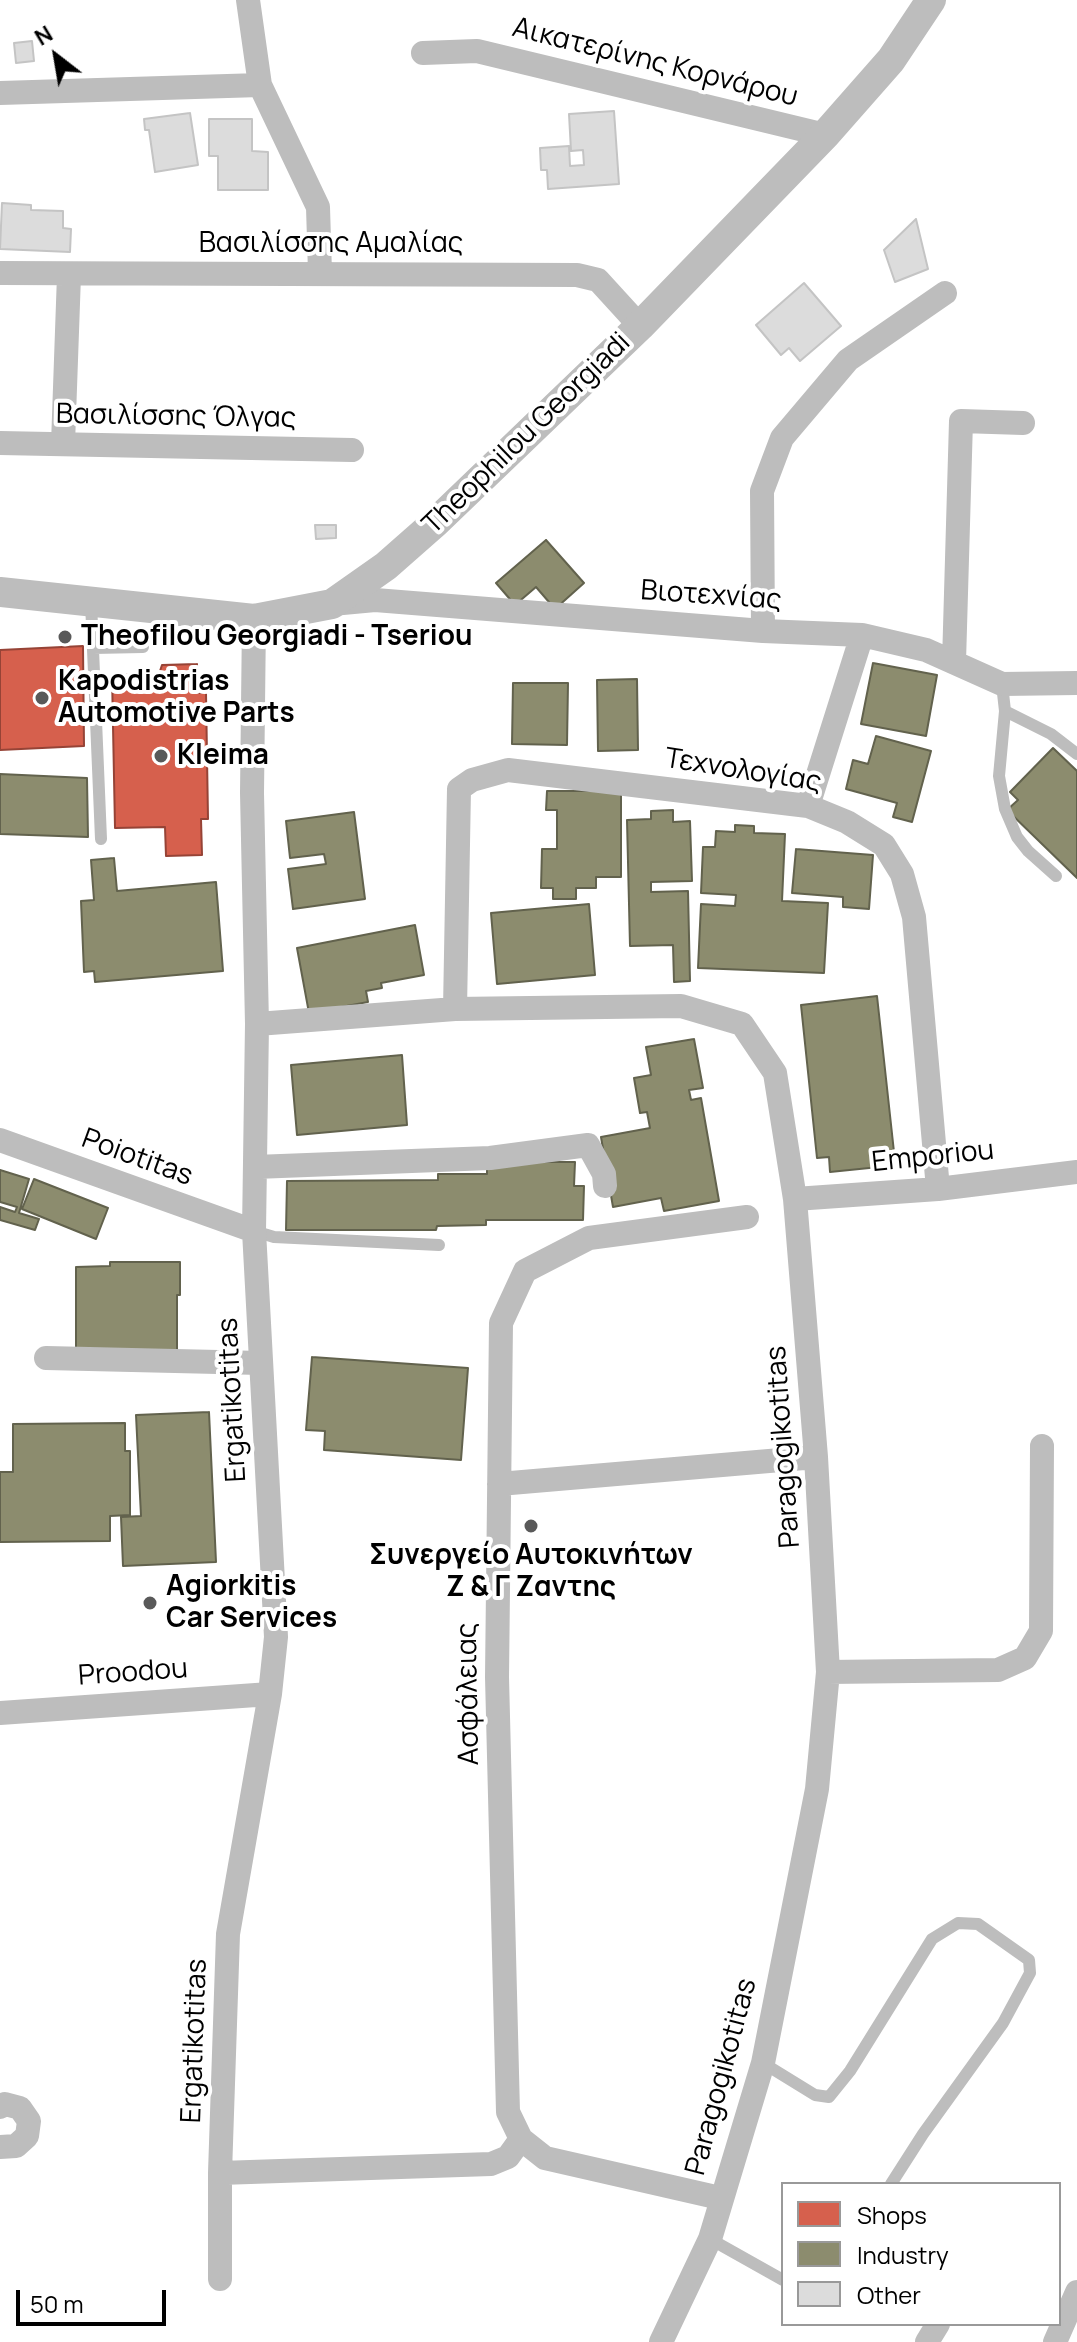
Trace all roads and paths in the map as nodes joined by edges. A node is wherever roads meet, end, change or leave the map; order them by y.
1 (248, 0) edge
2 (931, 0) edge
3 (423, 53) dead end
4 (260, 85) junction
5 (0, 93) edge
6 (825, 135) junction
7 (0, 273) edge
8 (320, 273) junction
9 (69, 275) junction
10 (945, 293) dead end
11 (640, 326) junction
12 (1023, 423) dead end
13 (0, 443) edge
14 (63, 444) junction
15 (352, 450) dead end
16 (0, 592) edge
17 (91, 602) junction
18 (332, 604) junction
19 (254, 619) junction
20 (763, 631) junction
21 (862, 635) junction
22 (143, 647) dead end
23 (93, 648) junction
24 (954, 662) junction
25 (1077, 683) edge
26 (1002, 684) junction
27 (1005, 711) junction
28 (1077, 754) edge
29 (808, 806) junction
30 (101, 839) dead end
31 (1056, 876) dead end
32 (455, 1009) junction
33 (257, 1024) junction
34 (0, 1140) edge
35 (255, 1167) junction
36 (1077, 1172) edge
37 (605, 1186) dead end
38 (938, 1189) junction
39 (795, 1199) junction
40 (747, 1217) dead end
41 (254, 1231) junction
42 (439, 1245) dead end
43 (46, 1358) dead end
44 (261, 1363) junction
45 (1042, 1446) dead end
46 (816, 1457) junction
47 (499, 1484) junction
48 (828, 1672) junction
49 (270, 1694) junction
50 (0, 1713) edge
51 (763, 2063) junction
52 (0, 2107) edge
53 (521, 2139) junction
54 (0, 2147) edge
55 (220, 2173) junction
56 (892, 2182) edge
57 (720, 2198) junction
58 (710, 2239) junction
59 (220, 2279) dead end
60 (781, 2279) edge
61 (1077, 2292) edge
62 (661, 2342) edge
63 (1055, 2342) edge

1 - 4 street
2 - 6 street, Theophilou Georgiadi
3 - 6 street, Αικατερίνης Κορνάρου
4 - 5 street
4 - 8 street
6 - 11 street, Theophilou Georgiadi
7 - 9 street, Βασιλίσσης Αμαλίας
8 - 9 street, Βασιλίσσης Αμαλίας
8 - 11 street, Βασιλίσσης Αμαλίας
9 - 14 street
10 - 20 street
11 - 18 street, Theophilou Georgiadi
12 - 24 street
13 - 14 street, Βασιλίσσης Όλγας
14 - 15 street, Βασιλίσσης Όλγας
16 - 17 street, Theophilou Georgiadi
17 - 19 street, Theophilou Georgiadi
17 - 23 lane
18 - 19 street, Theophilou Georgiadi
18 - 20 street, Βιοτεχνίας
19 - 33 street, Ergatikotitas
20 - 21 street, Βιοτεχνίας
21 - 24 street, Βιοτεχνίας
21 - 29 street
22 - 23 lane
23 - 30 lane
24 - 26 street, Βιοτεχνίας
25 - 26 street, Βιοτεχνίας
26 - 27 lane
27 - 28 lane
27 - 31 lane
29 - 32 street, Τεχνολογίας
29 - 38 street, Τεχνολογίας
32 - 33 street, Paragogikotitas
32 - 39 street, Paragogikotitas
33 - 35 street, Ergatikotitas
34 - 41 street, Poiotitas
35 - 37 street
35 - 41 street, Ergatikotitas
36 - 38 street, Emporiou
38 - 39 street, Emporiou
39 - 46 street, Paragogikotitas
40 - 47 street, Ασφάλειας
41 - 42 lane
41 - 44 street, Ergatikotitas
43 - 44 street
44 - 49 street, Ergatikotitas
45 - 48 street
46 - 47 street
46 - 48 street, Paragogikotitas
47 - 53 street, Ασφάλειας
48 - 51 street, Paragogikotitas
49 - 50 street, Proodou
49 - 55 street, Ergatikotitas
51 - 56 lane
51 - 57 street, Paragogikotitas
52 - 54 street
53 - 55 street
53 - 57 street
55 - 59 street, Ergatikotitas
57 - 58 street, Paragogikotitas
58 - 60 lane
58 - 62 street, Paragogikotitas
61 - 63 street

